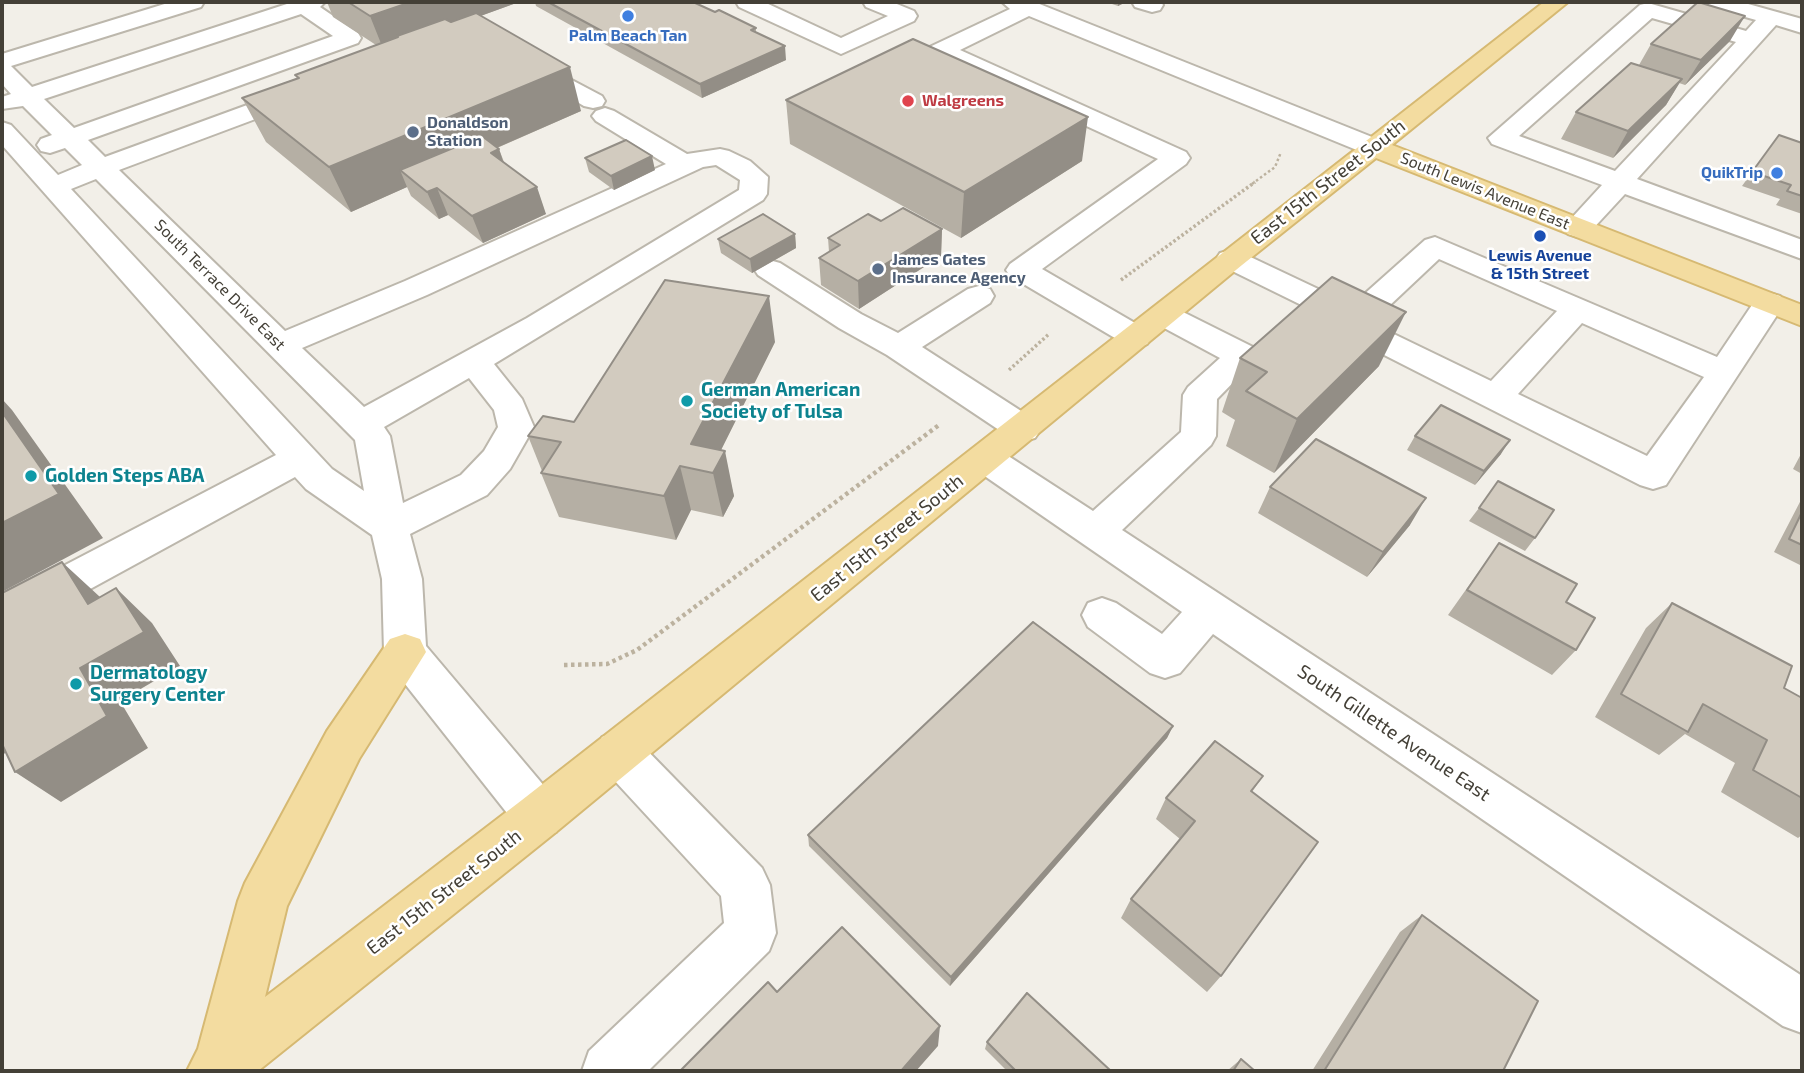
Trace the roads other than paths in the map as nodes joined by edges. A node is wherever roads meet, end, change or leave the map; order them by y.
1 (193, 2) edge
2 (787, 2) edge
3 (874, 2) edge
4 (1557, 2) edge
5 (1718, 2) edge
6 (309, 4) edge
7 (1021, 5) edge
8 (756, 6) edge
9 (1759, 10) edge
10 (906, 16) junction
11 (1802, 26) edge
12 (943, 37) junction
13 (1751, 39) junction
14 (515, 56) edge
15 (2, 61) edge
16 (906, 68) edge
17 (2, 71) edge
18 (328, 83) edge
19 (15, 100) edge
20 (2, 130) edge
21 (70, 138) junction
22 (1373, 147) junction
23 (23, 155) junction
24 (685, 164) junction
25 (101, 168) junction
26 (1620, 183) junction
27 (52, 186) junction
28 (1578, 228) junction
29 (1802, 250) edge
30 (1231, 259) junction
31 (640, 263) junction
32 (769, 269) dead end
33 (668, 283) edge
34 (979, 296) dead end
35 (1769, 303) junction
36 (1577, 309) junction
37 (1164, 314) junction
38 (1802, 316) edge
39 (1355, 319) junction
40 (1136, 337) junction
41 (281, 345) junction
42 (899, 347) junction
43 (473, 361) junction
44 (1724, 373) junction
45 (1496, 397) junction
46 (361, 424) junction
47 (1023, 429) junction
48 (300, 458) junction
49 (986, 459) junction
50 (389, 527) junction
51 (1095, 533) junction
52 (1210, 610) junction
53 (1102, 615) dead end
54 (2, 617) edge
55 (405, 652) junction
56 (618, 752) junction
57 (540, 816) junction
58 (1802, 1007) edge
59 (218, 1069) edge
60 (609, 1071) edge

1 - 15 street
2 - 8 street
3 - 10 street
4 - 22 main road, East 15th Street South
5 - 9 street
6 - 19 street
6 - 21 street
7 - 12 street
7 - 22 street, South Lewis Avenue East
8 - 10 street
9 - 11 street
9 - 13 street
10 - 12 street
12 - 16 street
12 - 40 street
13 - 26 street
13 - 26 street
14 - 24 street
17 - 19 street, South Terrace Drive East
18 - 25 street
19 - 21 street, South Terrace Drive East
20 - 23 street
21 - 23 street
21 - 25 street, South Terrace Drive East
22 - 28 main road, South Lewis Avenue East
22 - 30 main road, East 15th Street South
23 - 27 street
24 - 31 street
24 - 41 street
25 - 27 street
25 - 41 street, South Terrace Drive East
26 - 28 street
26 - 29 street
27 - 48 street
28 - 35 main road, South Lewis Avenue East
30 - 37 main road, East 15th Street South
30 - 39 street
31 - 33 street
31 - 43 street
32 - 42 street
34 - 42 street
35 - 38 main road, South Lewis Avenue East
35 - 44 street
36 - 39 street
36 - 44 street
36 - 45 street
37 - 40 main road, East 15th Street South
37 - 51 street
39 - 45 street
40 - 47 main road, East 15th Street South
41 - 46 street, South Terrace Drive East
42 - 47 street
43 - 46 street
43 - 50 street
44 - 45 street
46 - 50 street, South Terrace Drive East
47 - 49 main road, East 15th Street South
48 - 50 street
48 - 54 street
49 - 51 street, South Gillette Avenue East
49 - 56 main road, East 15th Street South
50 - 55 street, South Terrace Drive East
51 - 52 street, South Gillette Avenue East
52 - 53 street
52 - 58 street, South Gillette Avenue East
55 - 57 street
55 - 59 main road
56 - 57 main road, East 15th Street South
56 - 60 street
57 - 59 main road, East 15th Street South

